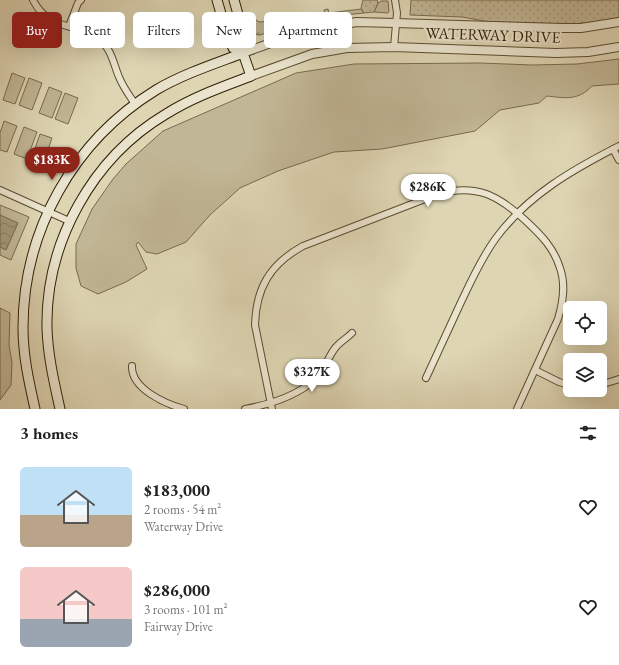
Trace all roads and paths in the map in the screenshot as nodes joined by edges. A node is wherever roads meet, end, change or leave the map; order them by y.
1 (33, 0) edge
2 (81, 0) edge
3 (217, 0) edge
4 (234, 0) edge
5 (395, 0) edge
6 (619, 22) edge
7 (396, 23) junction
8 (69, 26) junction
9 (394, 47) junction
10 (619, 47) edge
11 (243, 53) junction
12 (251, 76) junction
13 (135, 104) junction
14 (616, 147) edge
15 (619, 160) edge
16 (0, 190) edge
17 (47, 211) junction
18 (518, 214) junction
19 (70, 221) junction
20 (352, 334) dead end
21 (132, 366) dead end
22 (535, 370) junction
23 (426, 378) dead end
24 (619, 379) edge
25 (563, 383) edge
26 (607, 383) edge
27 (271, 406) edge
28 (35, 409) edge
29 (60, 409) edge
30 (184, 409) edge
31 (245, 409) edge
32 (517, 409) edge

1 - 8 street
2 - 8 street
3 - 11 main road
4 - 11 main road
5 - 7 street
6 - 7 street, WATERWAY DRIVE
7 - 9 street
7 - 11 street, WATERWAY DRIVE
8 - 13 street
9 - 10 street, WATERWAY DRIVE
9 - 12 street, WATERWAY DRIVE
11 - 12 main road
11 - 13 main road, WATERWAY DRIVE
12 - 19 main road, WATERWAY DRIVE
13 - 17 main road, WATERWAY DRIVE
14 - 15 street
14 - 18 street
16 - 17 street
17 - 19 street
17 - 28 main road, WATERWAY DRIVE
18 - 22 street
18 - 23 street
18 - 27 street
19 - 29 main road, WATERWAY DRIVE
20 - 27 street
21 - 30 street
22 - 25 street
22 - 32 street
24 - 26 street
27 - 31 street

